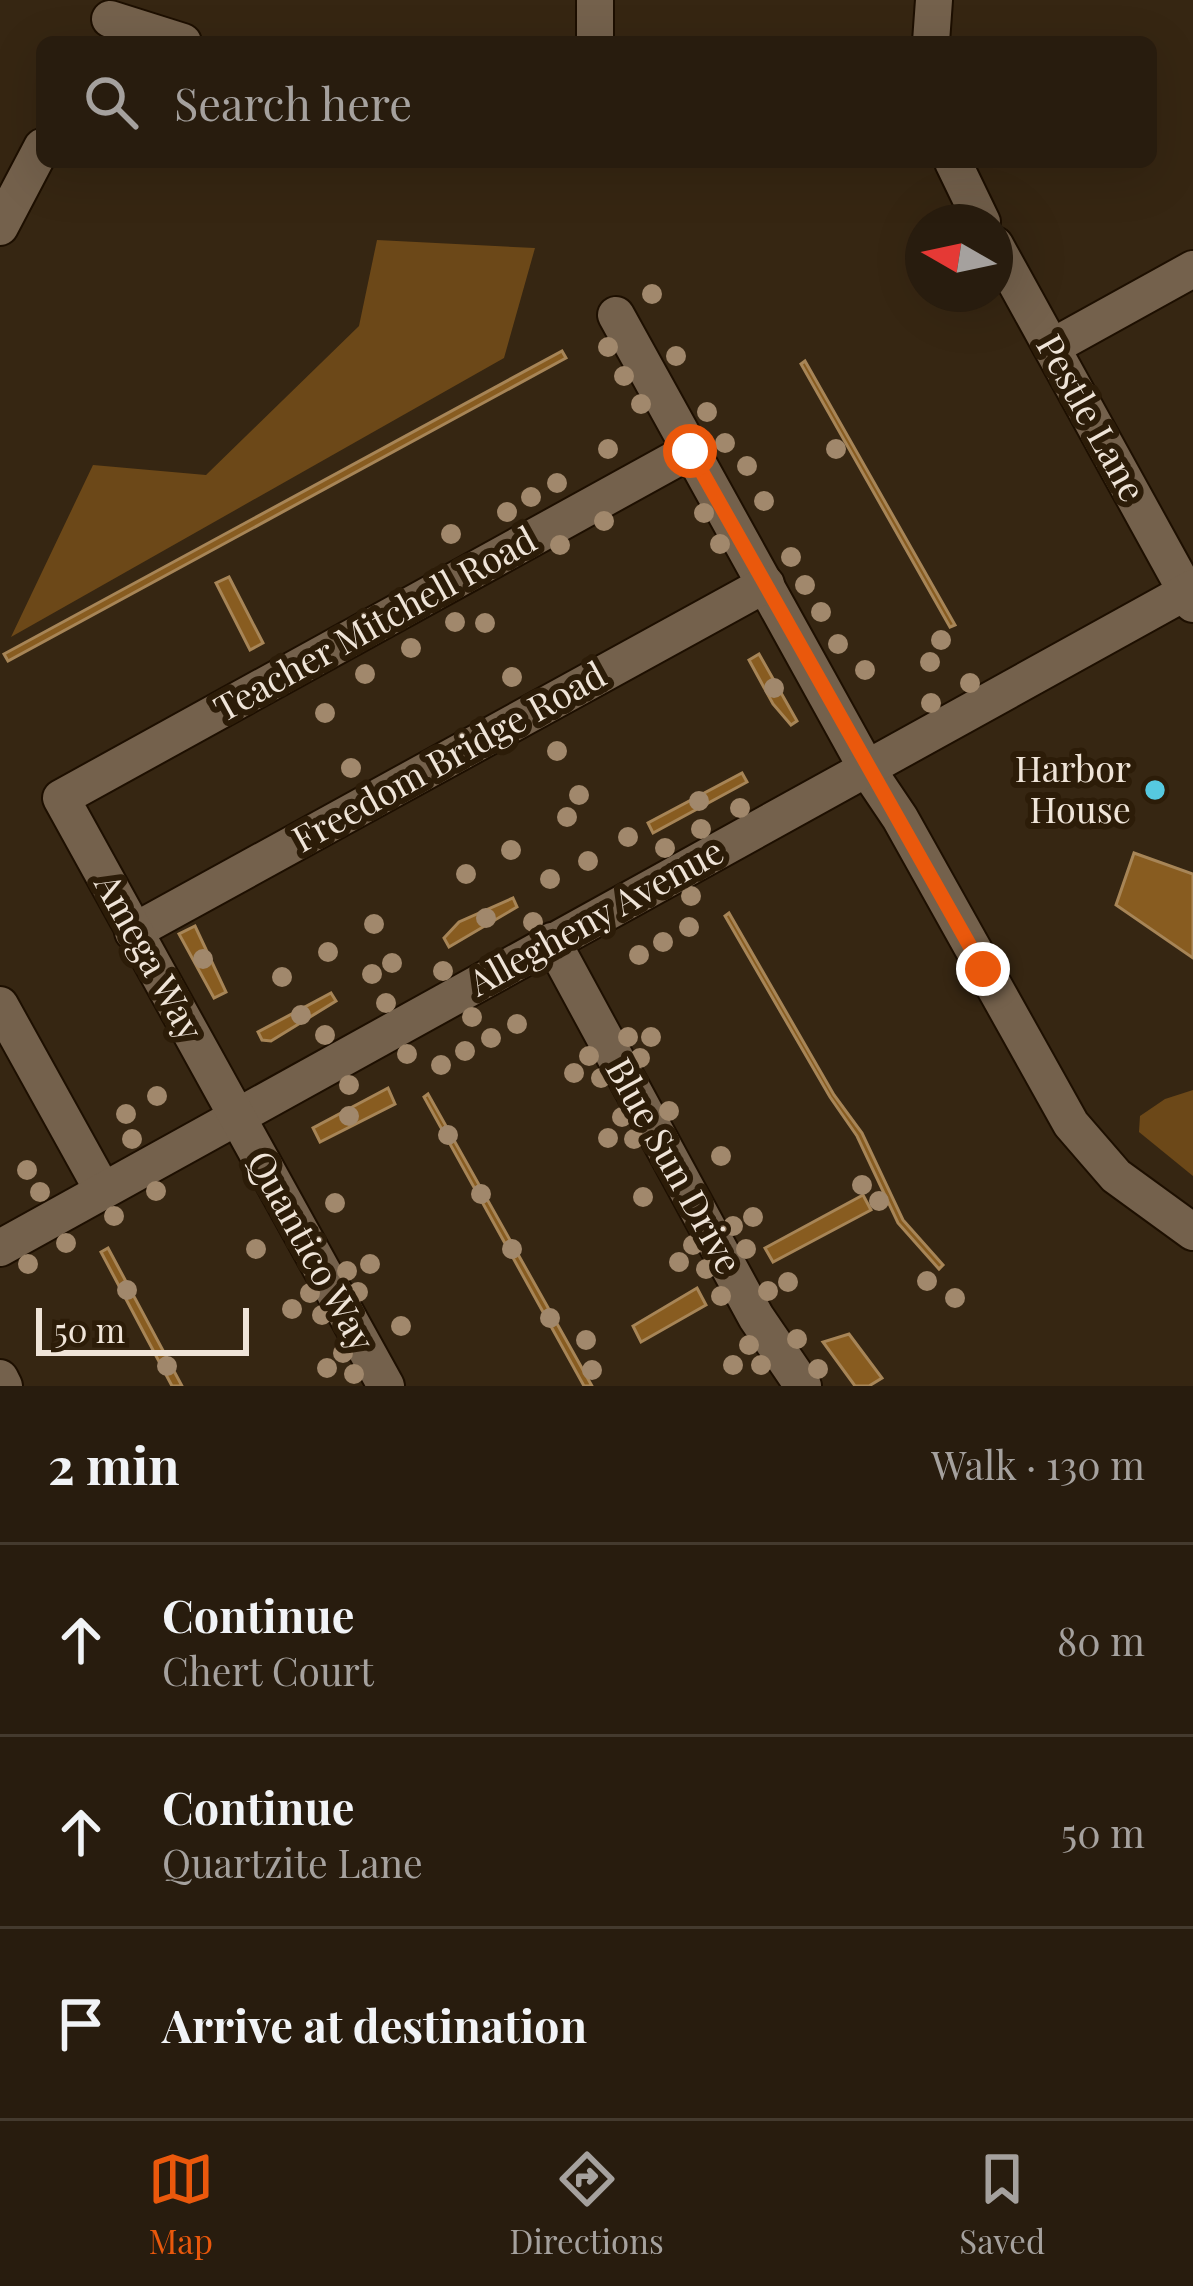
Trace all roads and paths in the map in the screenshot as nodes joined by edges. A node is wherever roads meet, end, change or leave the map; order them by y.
1 (595, 0) edge
2 (934, 0) edge
3 (108, 20) edge
4 (163, 36) edge
5 (595, 36) edge
6 (931, 36) edge
7 (36, 158) edge
8 (956, 168) edge
9 (973, 204) edge
10 (0, 227) edge
11 (1193, 269) edge
12 (1013, 277) edge
13 (616, 315) dead end
14 (1052, 347) junction
15 (690, 451) junction
16 (766, 584) junction
17 (1191, 595) edge
18 (867, 769) junction
19 (61, 798) joint
20 (134, 932) junction
21 (552, 941) junction
22 (0, 1005) edge
23 (236, 1116) junction
24 (102, 1189) junction
25 (1193, 1232) edge
26 (0, 1248) edge
27 (386, 1386) edge
28 (803, 1386) edge

1 - 5 street
2 - 6 street
3 - 4 street
7 - 10 street
8 - 9 street
11 - 14 street
12 - 14 street, Pestle Lane
13 - 15 street
14 - 17 street, Pestle Lane
15 - 16 street
15 - 19 street, Teacher Mitchell Road
16 - 18 street
16 - 20 street, Freedom Bridge Road
17 - 18 street, Allegheny Avenue
18 - 21 street, Allegheny Avenue
18 - 25 street
19 - 20 street, Amega Way
20 - 23 street, Amega Way
21 - 23 street, Allegheny Avenue
21 - 28 street, Blue Sun Drive
22 - 24 street
23 - 24 street, Allegheny Avenue
23 - 27 street, Quantico Way
24 - 26 street, Allegheny Avenue

